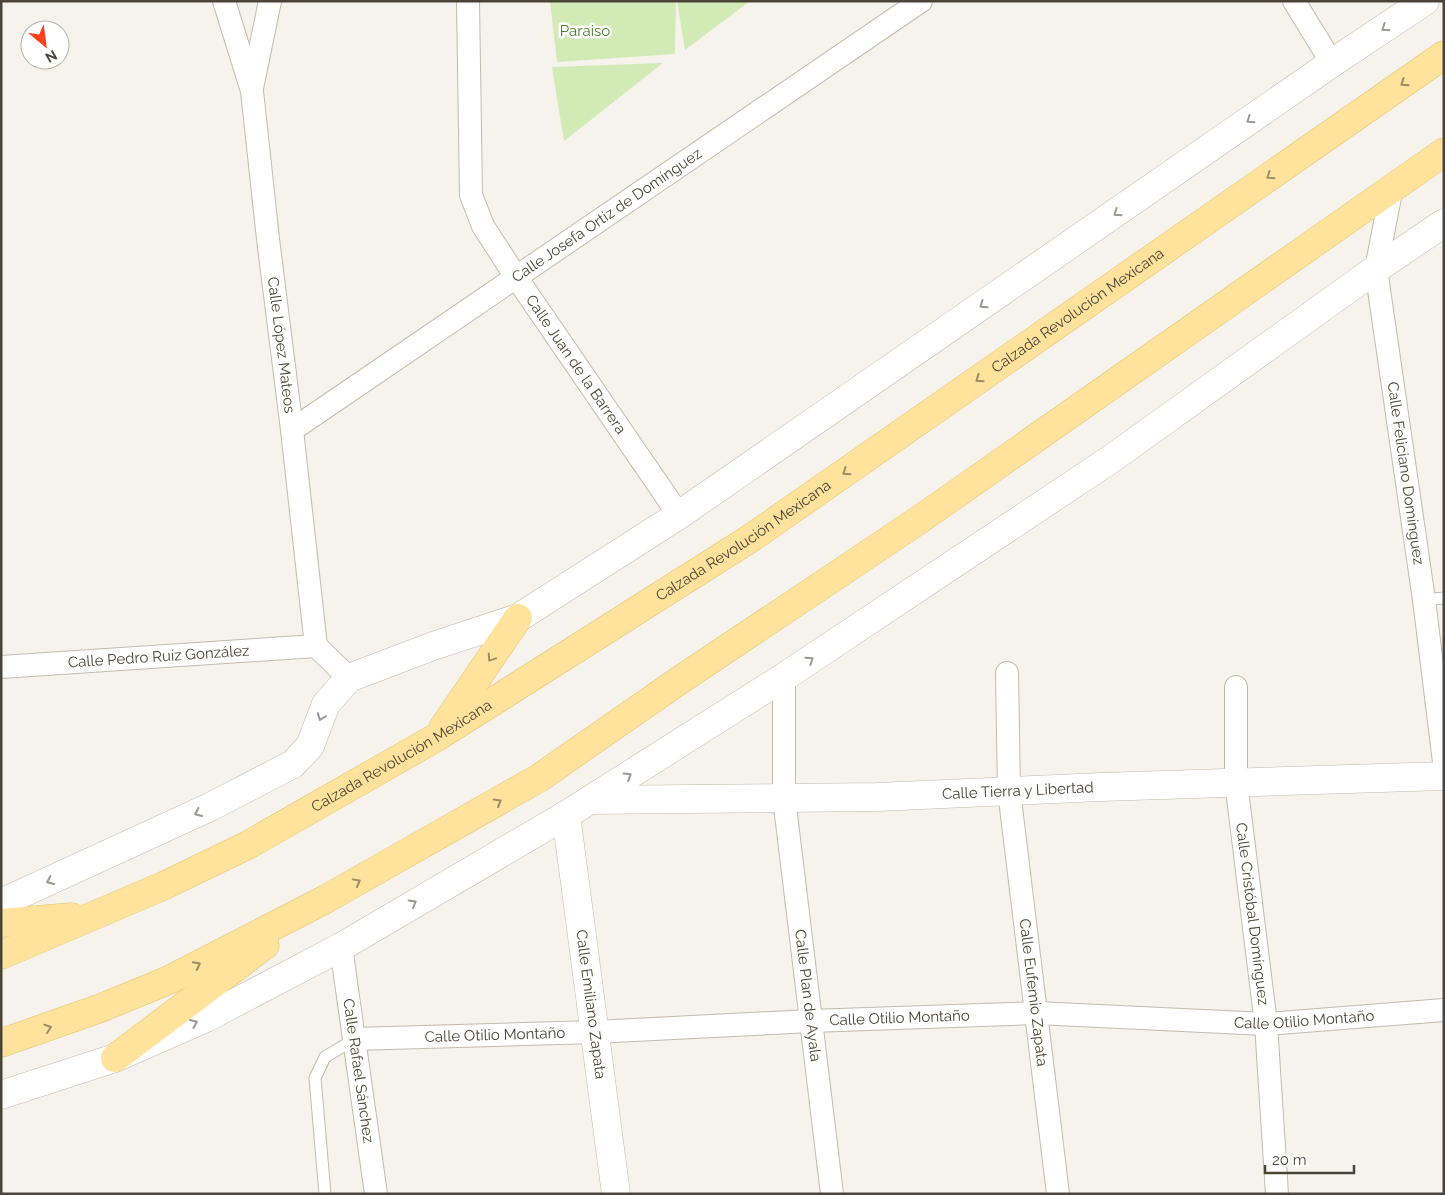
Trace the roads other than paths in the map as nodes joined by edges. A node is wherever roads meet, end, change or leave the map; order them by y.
1 (224, 1) edge
2 (270, 1) edge
3 (468, 1) edge
4 (921, 1) edge
5 (1294, 1) edge
6 (1425, 1) edge
7 (1444, 55) edge
8 (1332, 64) junction
9 (252, 91) junction
10 (1444, 152) edge
11 (1392, 187) junction
12 (1444, 223) edge
13 (1376, 269) junction
14 (516, 277) junction
15 (292, 430) junction
16 (679, 515) junction
17 (1434, 599) edge
18 (518, 618) junction
19 (316, 646) junction
20 (1, 667) edge
21 (1007, 673) dead end
22 (784, 677) junction
23 (349, 678) junction
24 (1236, 687) dead end
25 (437, 737) junction
26 (1444, 762) edge
27 (1444, 776) edge
28 (1236, 782) junction
29 (1009, 791) junction
30 (784, 798) junction
31 (590, 800) junction
32 (566, 815) junction
33 (326, 899) junction
34 (1, 903) edge
35 (95, 916) junction
36 (1, 922) edge
37 (341, 947) junction
38 (1, 955) edge
39 (1444, 1010) edge
40 (1036, 1013) junction
41 (811, 1021) junction
42 (1266, 1024) junction
43 (594, 1032) junction
44 (355, 1039) junction
45 (1, 1043) edge
46 (115, 1058) junction
47 (1, 1095) edge
48 (325, 1194) edge
49 (376, 1194) edge
50 (616, 1194) edge
51 (832, 1194) edge
52 (1058, 1194) edge
53 (1277, 1194) edge

1 - 9 street, Calle López Mateos
2 - 9 street
3 - 14 street, Calle Juan de la Barrera
4 - 14 street, Calle Josefa Ortiz de Domínguez
5 - 8 street
6 -> 8 street
7 -> 25 main road, Calzada Revolución Mexicana
8 -> 16 street
9 - 15 street, Calle López Mateos
10 - 11 main road
11 - 13 street, Calle Feliciano Domínguez
33 -> 11 main road
12 - 13 street
13 - 17 street, Calle Feliciano Domínguez
22 -> 13 street
14 - 15 street, Calle Josefa Ortiz de Domínguez
14 - 16 street, Calle Juan de la Barrera
15 - 19 street, Calle López Mateos
16 - 18 street
17 - 26 street, Calle Feliciano Domínguez
18 - 23 street
18 -> 25 main road
19 - 20 street, Calle Pedro Ruíz González
19 - 23 street
21 - 29 street, Calle Eufemio Zapata
22 - 30 street, Calle Plan de Ayala
31 -> 22 street
23 -> 34 street
24 - 28 street, Calle Cristóbal Domínguez
25 - 35 main road, Calzada Revolución Mexicana
27 - 28 street, Calle Tierra y Libertad
28 - 29 street, Calle Tierra y Libertad
28 - 42 street, Calle Cristóbal Domínguez
29 - 30 street, Calle Tierra y Libertad
29 - 40 street, Calle Eufemio Zapata
30 - 31 street, Calle Tierra y Libertad
30 - 41 street, Calle Plan de Ayala
31 - 32 street
37 -> 32 street
32 - 43 street, Calle Emiliano Zapata
45 -> 33 main road
33 - 46 main road
35 - 36 main road
35 - 38 main road, Calzada Revolución Mexicana
37 - 44 street, Calle Rafael Sánchez
46 -> 37 street
39 - 42 street, Calle Otilio Montaño
40 - 41 street, Calle Otilio Montaño
40 - 42 street, Calle Otilio Montaño
40 - 52 street, Calle Eufemio Zapata
41 - 43 street, Calle Otilio Montaño
41 - 51 street, Calle Plan de Ayala
42 - 53 street, Calle Cristóbal Domínguez
43 - 44 street, Calle Otilio Montaño
43 - 50 street, Calle Emiliano Zapata
44 - 48 lane
44 - 49 street, Calle Rafael Sánchez
46 - 47 street

